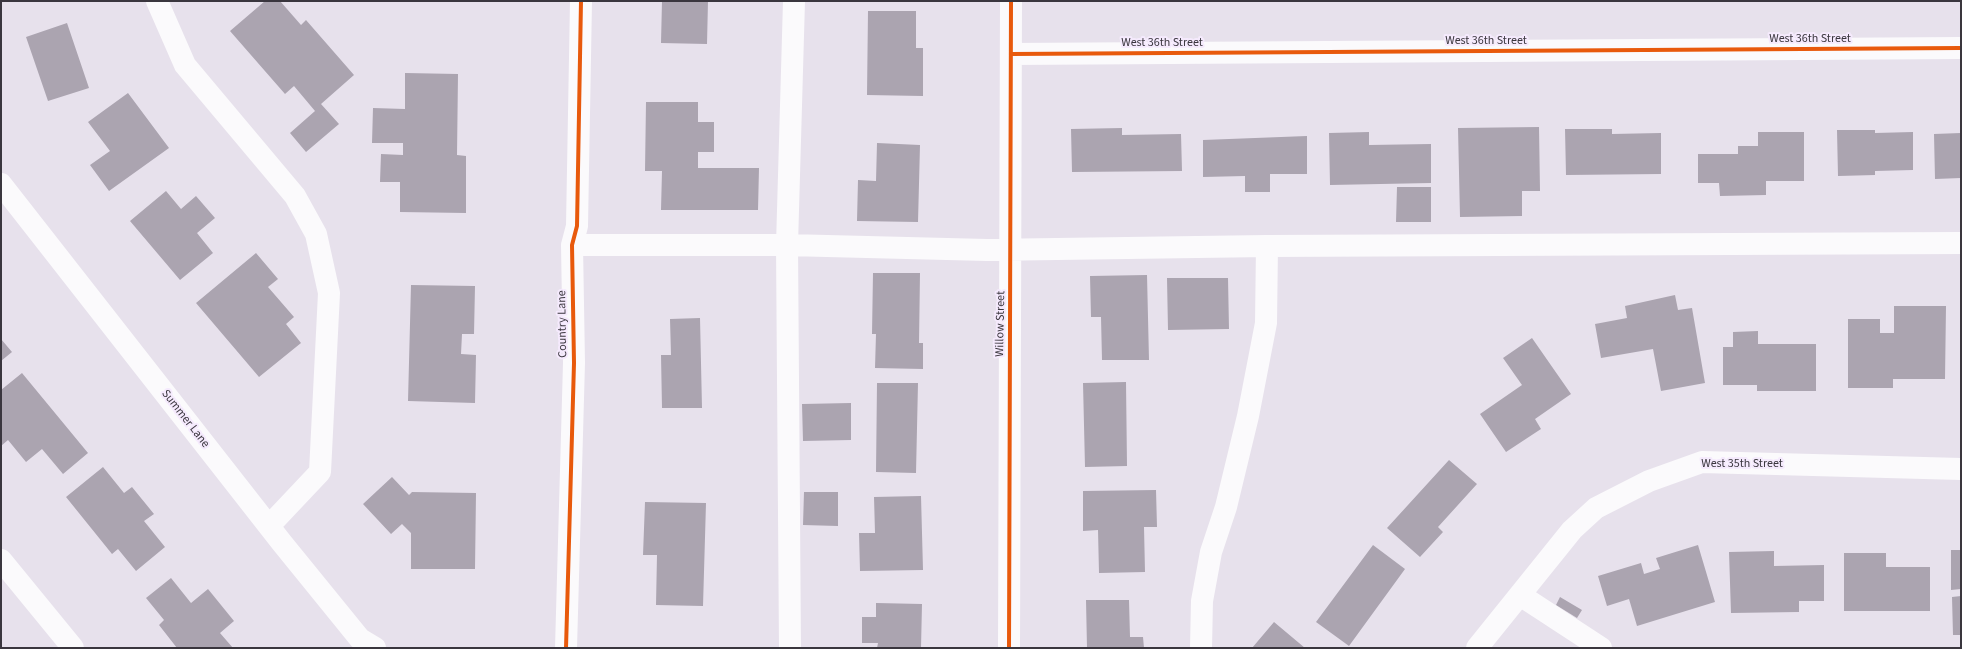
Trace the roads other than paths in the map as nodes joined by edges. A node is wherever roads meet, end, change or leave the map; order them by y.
1 (157, 1) edge
2 (581, 1) edge
3 (794, 1) edge
4 (1011, 1) edge
5 (1961, 48) edge
6 (1010, 54) junction
7 (1, 184) edge
8 (1961, 243) edge
9 (572, 245) junction
10 (787, 245) junction
11 (1267, 246) junction
12 (1012, 249) junction
13 (1961, 469) edge
14 (269, 526) junction
15 (1, 560) edge
16 (1520, 595) junction
17 (73, 648) edge
18 (375, 648) edge
19 (566, 648) edge
20 (790, 648) edge
21 (1009, 648) edge
22 (1201, 648) edge
23 (1477, 648) edge
24 (1601, 648) edge

1 - 14 street
2 - 9 street, Country Lane
3 - 10 street
4 - 6 street, Willow Street
5 - 6 street, West 36th Street
6 - 12 street, Willow Street
7 - 14 street, Summer Lane
8 - 11 street
9 - 10 street
9 - 19 street, Country Lane
10 - 12 street
10 - 20 street
11 - 12 street
11 - 22 street
12 - 21 street, Willow Street
13 - 16 street, West 35th Street
14 - 18 street, Summer Lane
15 - 17 street
16 - 23 street, West 35th Street
16 - 24 street

